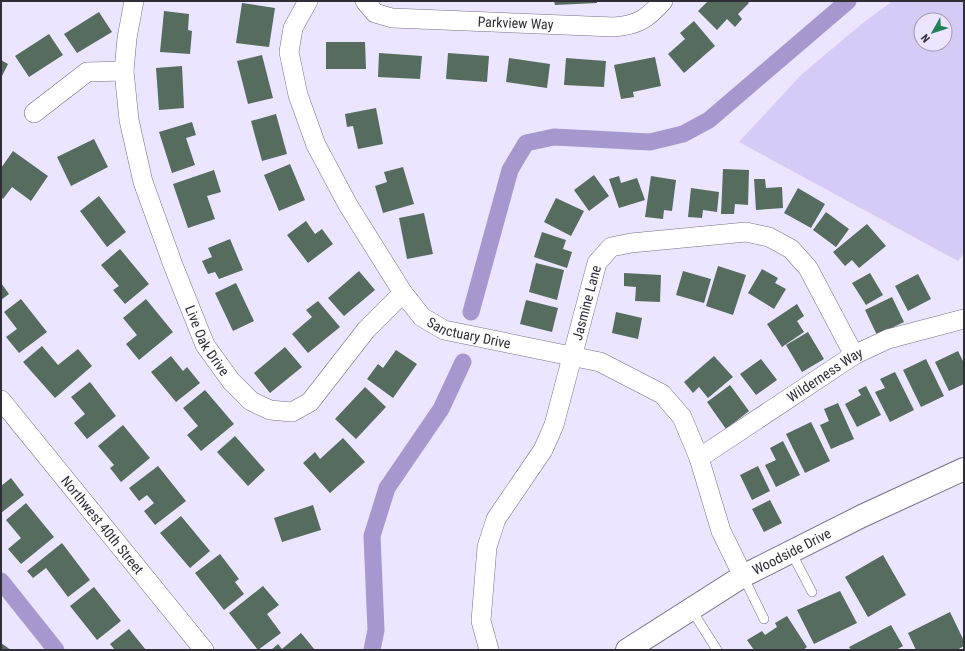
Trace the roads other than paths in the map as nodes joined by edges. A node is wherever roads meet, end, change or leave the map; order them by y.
1 (134, 1) edge
2 (308, 1) edge
3 (365, 1) edge
4 (663, 1) edge
5 (124, 71) junction
6 (34, 113) dead end
7 (403, 293) junction
8 (964, 319) edge
9 (854, 355) junction
10 (573, 356) junction
11 (1, 400) edge
12 (699, 458) junction
13 (964, 469) edge
14 (791, 552) junction
15 (743, 576) junction
16 (812, 592) dead end
17 (691, 609) junction
18 (764, 619) dead end
19 (637, 647) edge
20 (204, 650) edge
21 (489, 650) edge
22 (717, 650) edge

1 - 5 street, Live Oak Drive
2 - 7 street, Sanctuary Drive
3 - 4 street, Parkview Way
5 - 6 street
5 - 7 street, Live Oak Drive
7 - 10 street, Sanctuary Drive
8 - 9 street, Wilderness Way
9 - 10 street, Jasmine Lane
9 - 12 street, Wilderness Way
10 - 12 street, Sanctuary Drive
10 - 21 street, Jasmine Lane
11 - 20 street, Northwest 40th Street
12 - 15 street, Sanctuary Drive
13 - 14 street, Woodside Drive
14 - 15 street, Woodside Drive
14 - 16 lane
15 - 17 street, Woodside Drive
15 - 18 lane
17 - 19 street, Woodside Drive
17 - 22 lane

